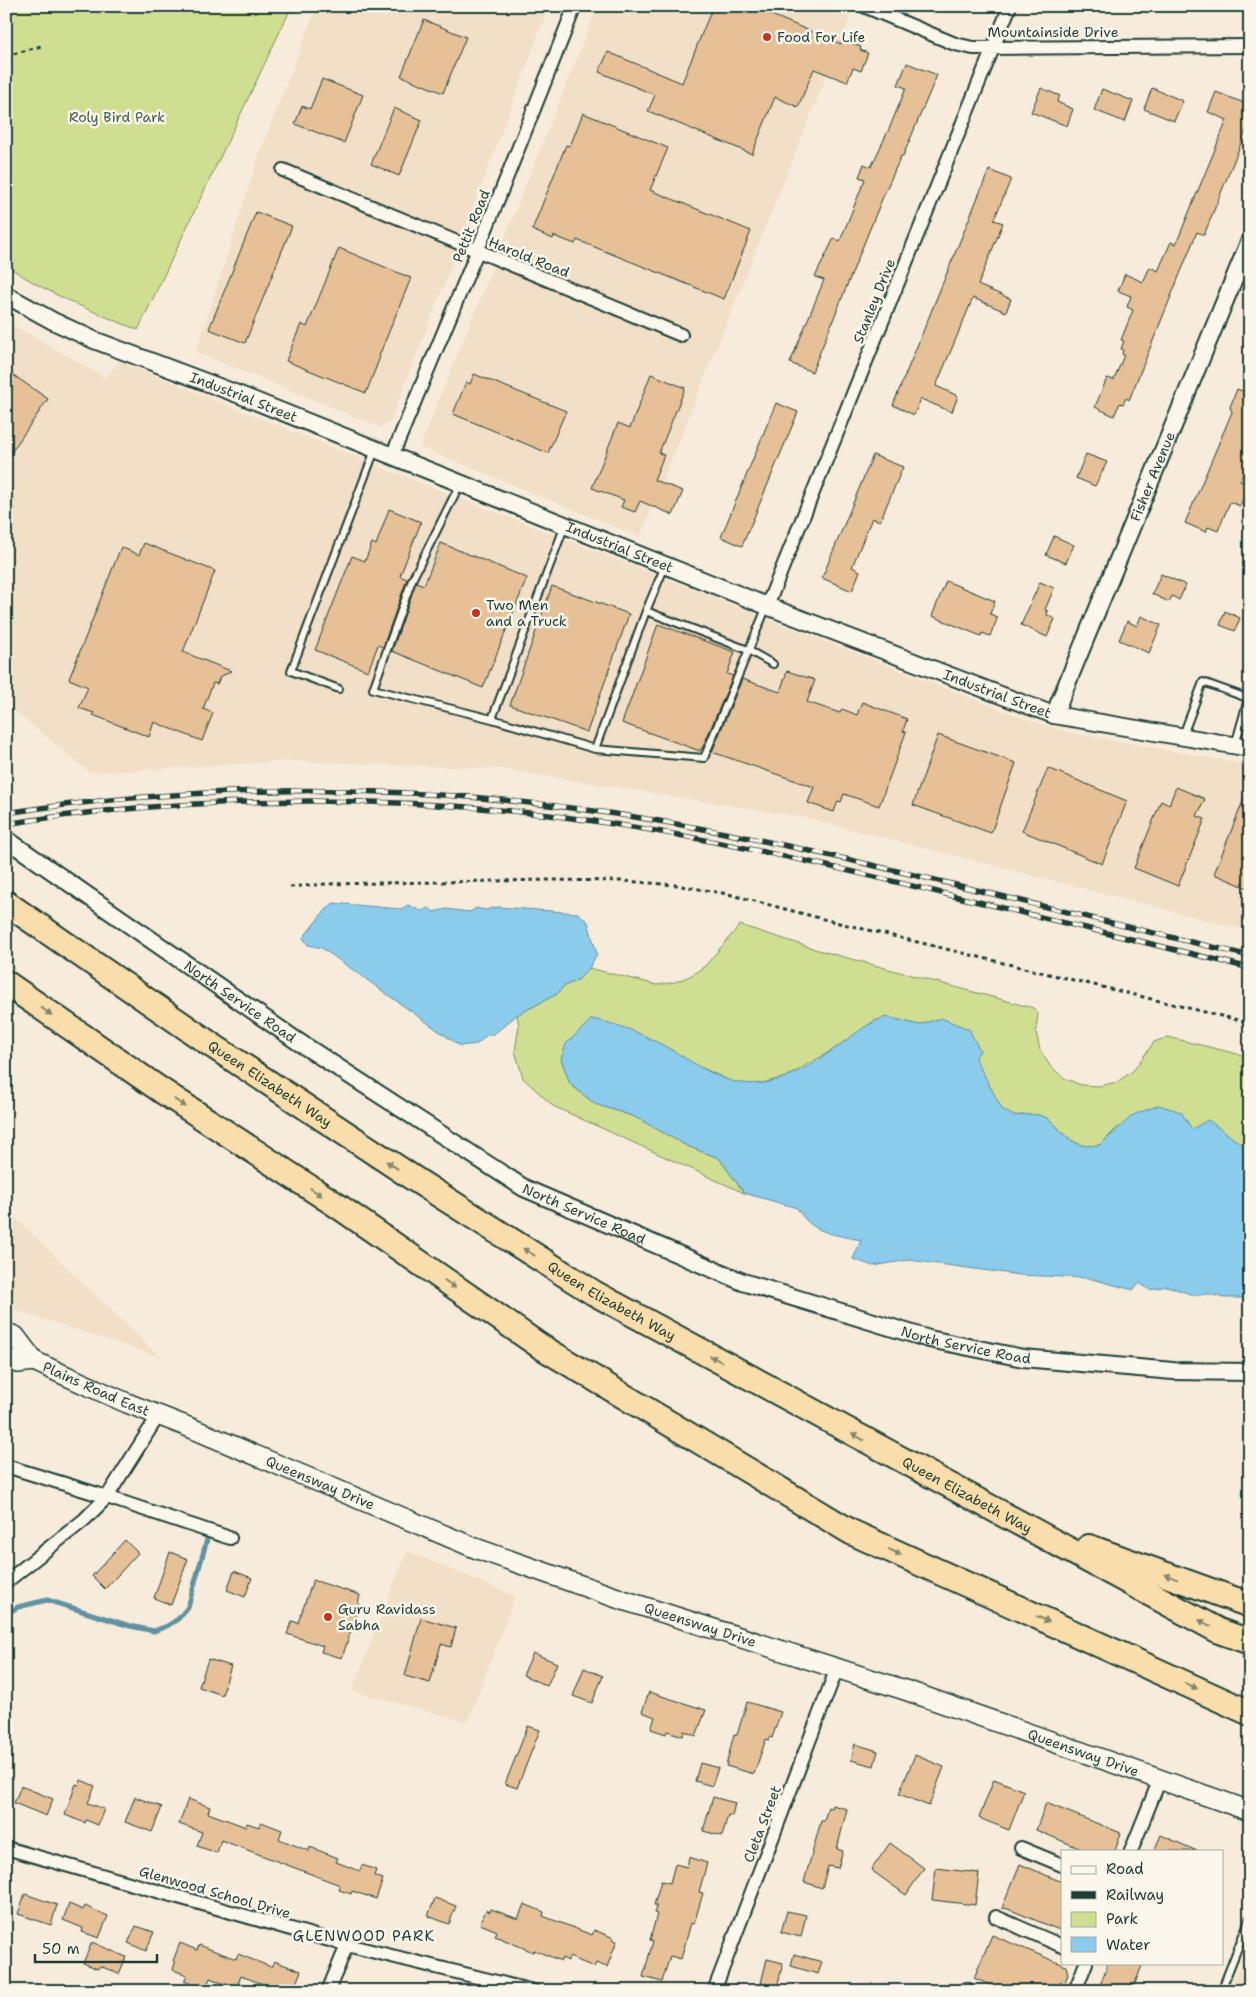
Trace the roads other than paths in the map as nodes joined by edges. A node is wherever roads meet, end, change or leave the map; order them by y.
1 (575, 6) edge
2 (864, 6) edge
3 (1010, 6) edge
4 (1250, 46) edge
5 (993, 47) junction
6 (283, 170) dead end
7 (1250, 240) edge
8 (477, 252) junction
9 (6, 295) edge
10 (681, 335) dead end
11 (375, 449) junction
12 (392, 456) junction
13 (461, 483) junction
14 (565, 525) junction
15 (665, 565) junction
16 (766, 606) junction
17 (646, 611) junction
18 (748, 650) junction
19 (773, 664) dead end
20 (339, 690) dead end
21 (1249, 699) edge
22 (1054, 715) junction
23 (492, 719) junction
24 (1182, 736) junction
25 (1242, 746) edge
26 (595, 749) junction
27 (12, 844) edge
28 (6, 903) edge
29 (6, 983) edge
30 (6, 1333) edge
31 (6, 1358) edge
32 (34, 1361) junction
33 (1250, 1372) edge
34 (158, 1416) junction
35 (901, 1460) junction
36 (6, 1466) edge
37 (107, 1496) junction
38 (230, 1538) dead end
39 (6, 1582) edge
40 (1250, 1605) edge
41 (1250, 1642) edge
42 (837, 1668) junction
43 (1250, 1713) edge
44 (1160, 1778) junction
45 (1250, 1810) edge
46 (6, 1848) edge
47 (1021, 1848) dead end
48 (1131, 1850) edge
49 (1061, 1865) edge
50 (996, 1917) dead end
51 (1250, 1917) edge
52 (347, 1945) junction
53 (1061, 1946) edge
54 (1086, 1964) edge
55 (328, 1991) edge
56 (533, 1991) edge
57 (714, 1991) edge
58 (1075, 1991) edge
59 (1221, 1991) edge

1 - 8 street, Pettit Road
2 - 5 street, Mountainside Drive
3 - 5 street, Stanley Drive
4 - 5 street, Mountainside Drive
5 - 16 street, Stanley Drive
6 - 8 street, Harold Road
7 - 22 street, Fisher Avenue
8 - 10 street, Harold Road
8 - 12 street, Pettit Road
9 - 11 street, Industrial Street
11 - 12 street, Industrial Street
11 - 20 lane
12 - 13 street, Industrial Street
13 - 14 street, Industrial Street
13 - 23 lane
14 - 15 street, Industrial Street
14 - 23 lane
15 - 16 street, Industrial Street
15 - 17 lane
16 - 18 lane
16 - 22 street, Industrial Street
17 - 18 lane
17 - 26 lane
18 - 19 lane
18 - 26 lane
21 - 24 lane
21 - 25 lane
22 - 24 street, Industrial Street
23 - 26 lane
24 - 25 street, Industrial Street
27 - 33 street, North Service Road
35 -> 28 highway, Queen Elizabeth Way
29 -> 43 highway
30 - 32 main road, Plains Road East
31 - 32 main road, Plains Road East
32 - 34 main road, Plains Road East
34 - 37 street
34 - 42 main road, Queensway Drive
40 -> 35 highway
41 -> 35 highway, Queen Elizabeth Way
36 - 37 street
37 - 38 street
37 - 39 street
42 - 44 main road, Queensway Drive
42 - 57 street, Cleta Street
44 - 45 main road, Queensway Drive
44 - 48 street
46 - 52 street, Glenwood School Drive
47 - 49 street
50 - 53 street
51 - 59 lane
52 - 55 street
52 - 56 street, Glenwood School Drive
54 - 58 street

